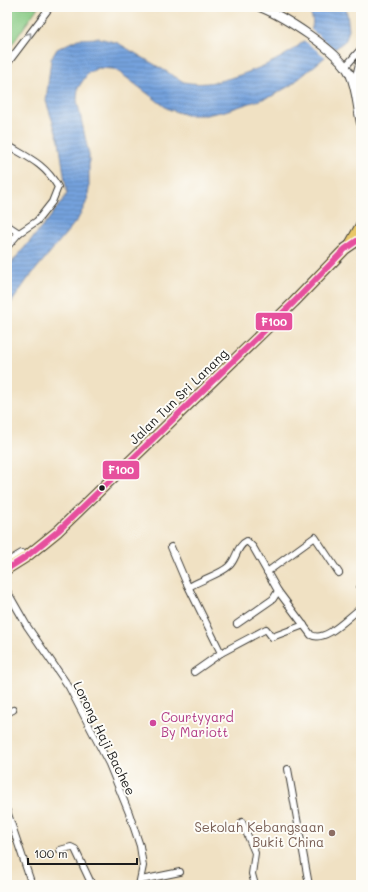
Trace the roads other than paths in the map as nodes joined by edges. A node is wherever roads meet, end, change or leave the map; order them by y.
1 (50, 7) edge
2 (260, 7) edge
3 (361, 49) edge
4 (361, 56) edge
5 (7, 64) edge
6 (345, 67) junction
7 (354, 84) junction
8 (361, 122) edge
9 (7, 145) edge
10 (361, 225) edge
11 (7, 226) edge
12 (19, 233) junction
13 (361, 238) edge
14 (352, 246) edge
15 (7, 247) edge
16 (171, 548) dead end
17 (8, 566) edge
18 (267, 572) junction
19 (339, 573) dead end
20 (189, 587) junction
21 (7, 591) edge
22 (278, 591) junction
23 (360, 609) edge
24 (236, 624) dead end
25 (304, 625) junction
26 (221, 653) junction
27 (194, 672) dead end
28 (288, 769) dead end
29 (7, 813) edge
30 (242, 822) dead end
31 (60, 850) dead end
32 (180, 872) dead end
33 (140, 882) edge
34 (32, 885) edge
35 (92, 885) edge
36 (255, 885) edge
37 (309, 885) edge

5 -> 1 street
2 - 6 street
3 - 6 street
4 - 7 street
6 - 7 street
7 - 8 street
9 - 12 street
10 - 14 main road
11 - 12 street
12 - 15 street
13 - 14 main road, Jalan Tun Sri Lanang
14 - 17 main road, Jalan Tun Sri Lanang
16 - 20 street
18 - 19 street
18 - 20 street
18 - 22 street
20 - 26 street
21 - 33 street, Lorong Haji Bachee
22 - 24 street
22 - 25 street
23 - 25 street
25 - 26 street
26 - 27 street
28 - 37 street
29 - 34 street
30 - 36 street
31 - 35 street
32 - 33 street

